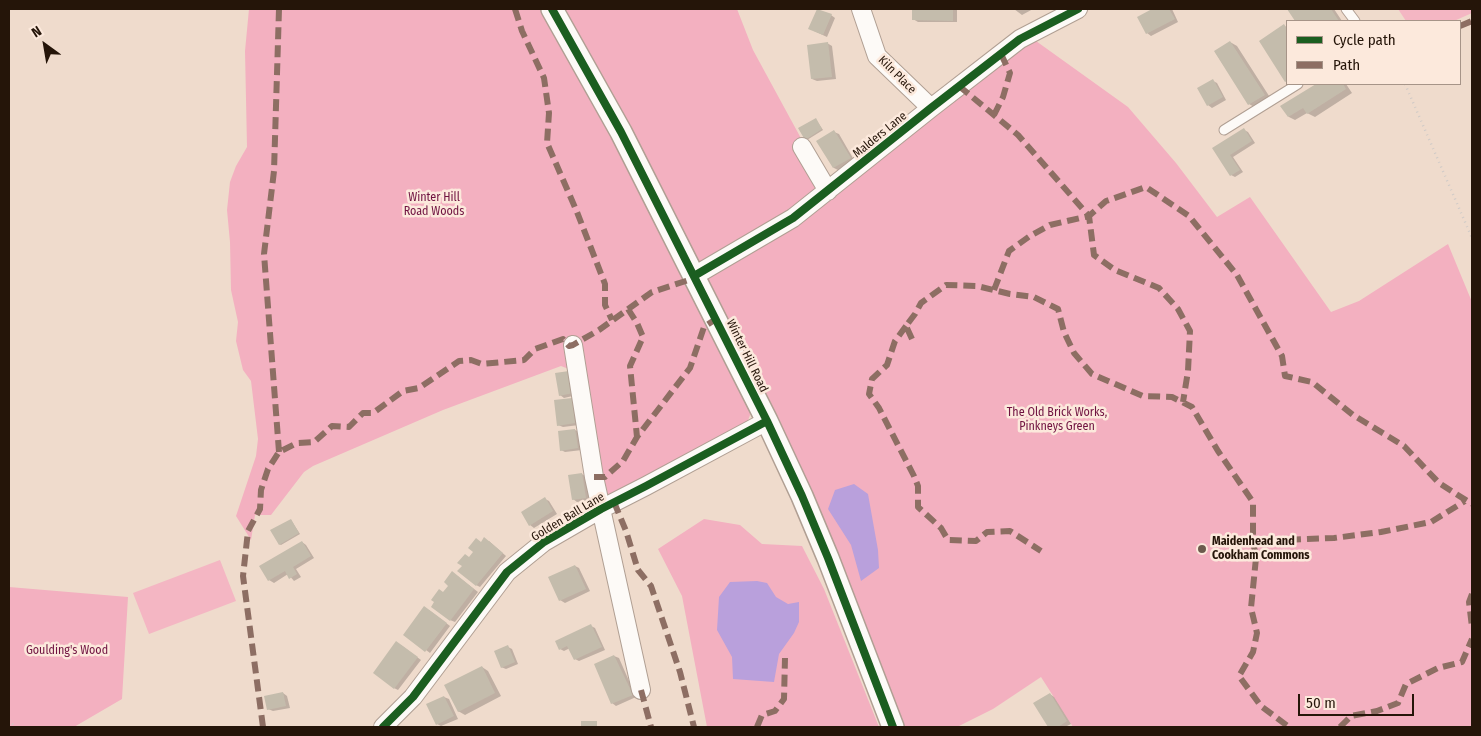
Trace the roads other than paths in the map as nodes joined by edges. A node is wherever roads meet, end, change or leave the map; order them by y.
1 (552, 9) edge
2 (848, 9) edge
3 (860, 9) edge
4 (1078, 9) edge
5 (1346, 9) edge
6 (1354, 20) edge
7 (1296, 85) edge
8 (931, 108) junction
9 (1224, 130) dead end
10 (802, 147) dead end
11 (828, 191) junction
12 (694, 276) junction
13 (574, 345) dead end
14 (766, 421) junction
15 (601, 509) junction
16 (641, 690) dead end
17 (383, 727) edge
18 (893, 727) edge

1 - 12 street, Winter Hill Road
2 - 3 street, Kiln Place
3 - 8 street, Kiln Place
4 - 8 street, Malders Lane
5 - 6 lane
7 - 9 lane
8 - 11 street, Malders Lane
10 - 11 street
11 - 12 street, Malders Lane
12 - 14 street, Winter Hill Road
13 - 15 street
14 - 15 street, Golden Ball Lane
14 - 18 street, Winter Hill Road
15 - 16 street
15 - 17 street, Golden Ball Lane

